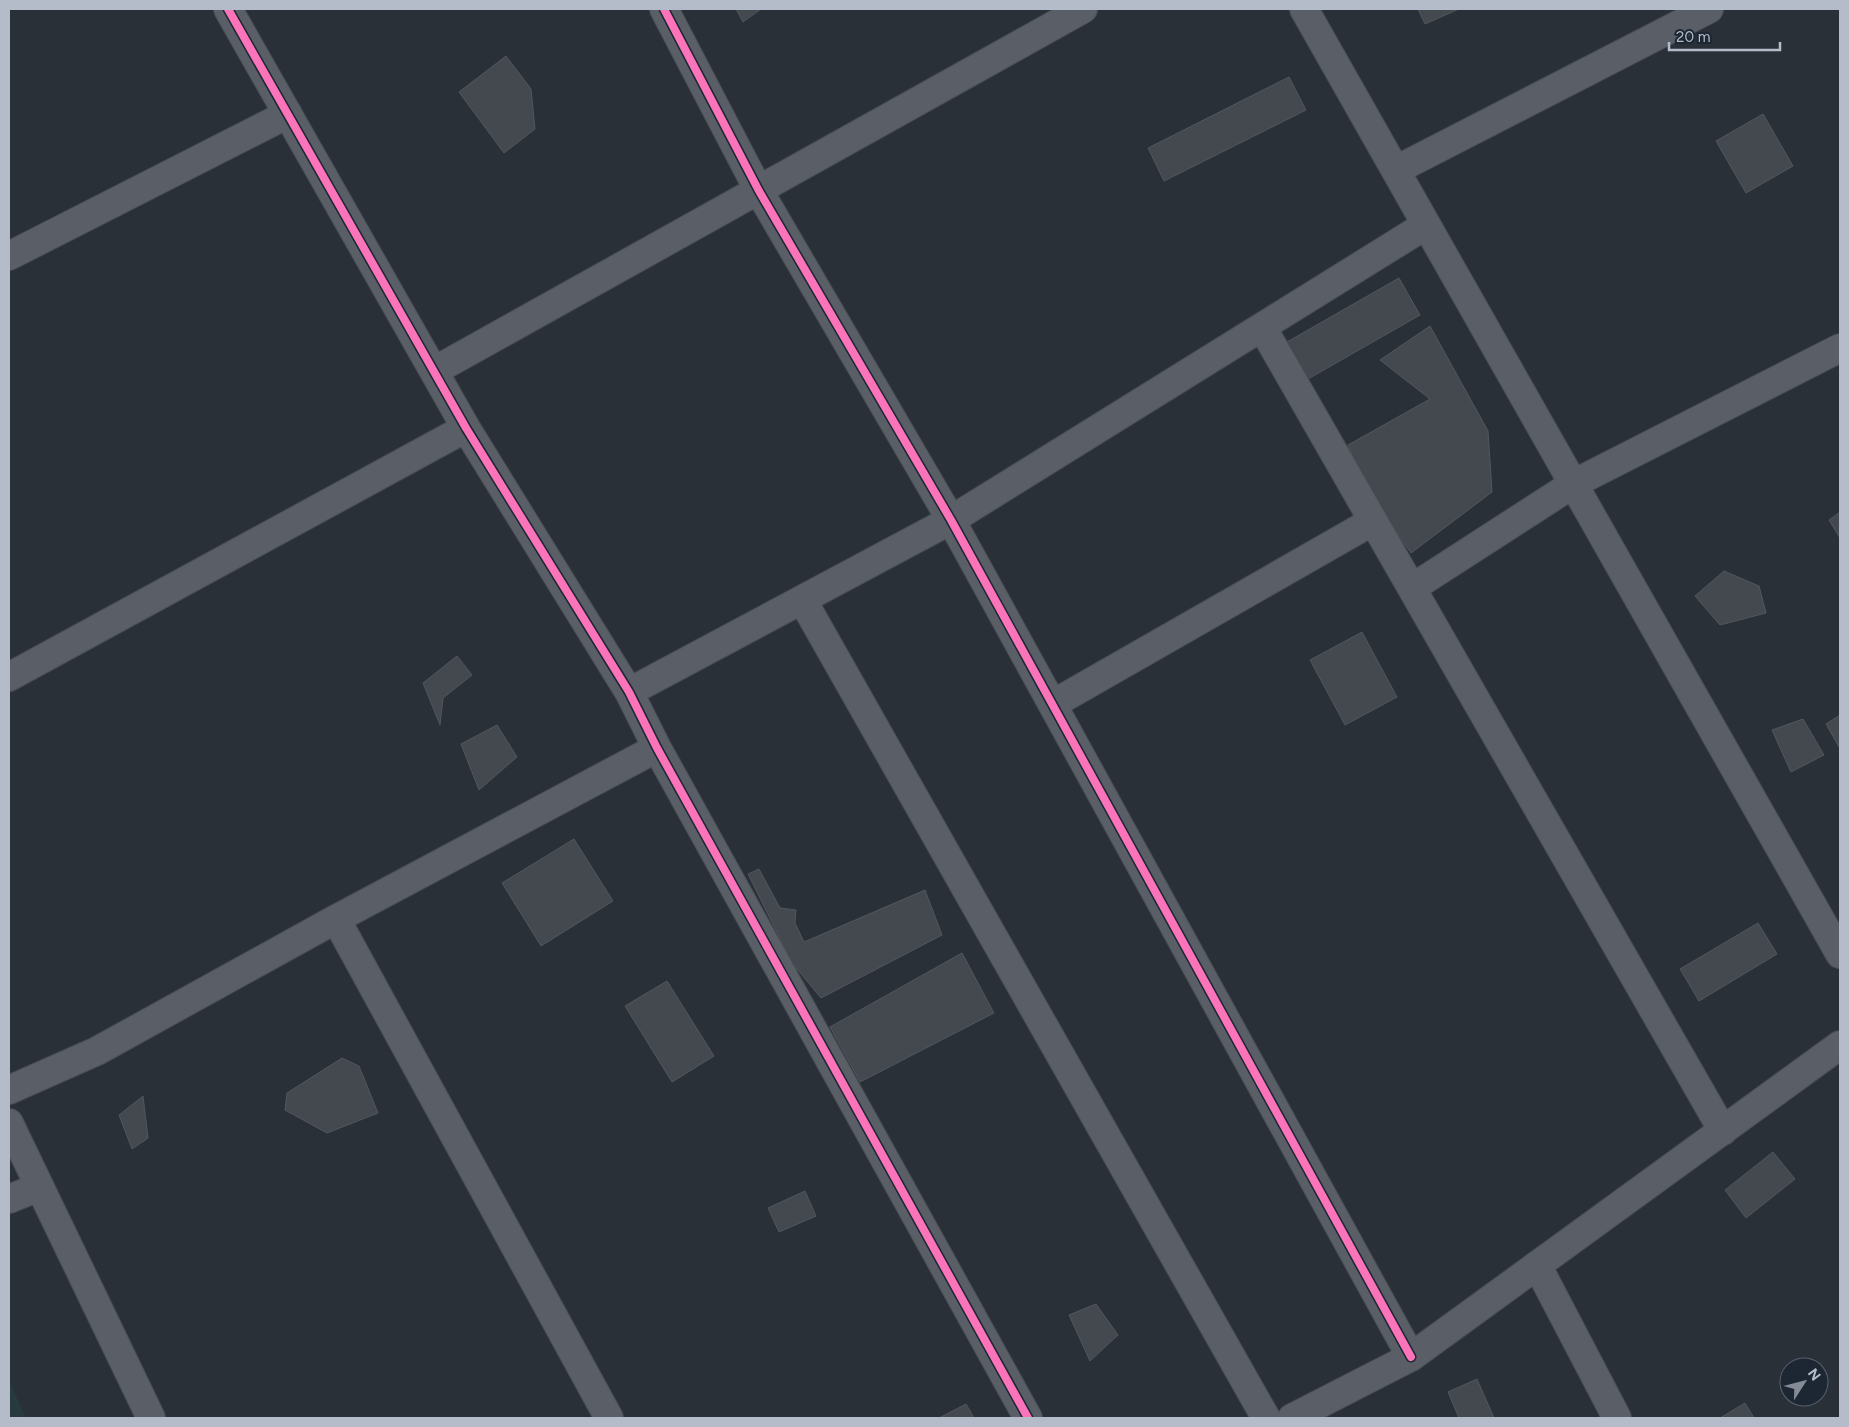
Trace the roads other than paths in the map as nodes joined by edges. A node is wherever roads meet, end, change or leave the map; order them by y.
1 (228, 9) edge
2 (664, 9) edge
3 (1083, 9) edge
4 (1304, 9) edge
5 (1709, 9) edge
6 (288, 114) junction
7 (1396, 170) junction
8 (759, 191) junction
9 (1426, 224) junction
10 (11, 251) edge
11 (1262, 327) junction
12 (1840, 348) edge
13 (434, 371) junction
14 (466, 428) junction
15 (1573, 484) junction
16 (951, 520) junction
17 (1373, 521) junction
18 (1412, 588) junction
19 (803, 601) junction
20 (9, 678) edge
21 (630, 692) junction
22 (1052, 704) junction
23 (657, 748) junction
24 (336, 919) junction
25 (1840, 954) edge
26 (1840, 1045) edge
27 (9, 1090) edge
28 (9, 1123) edge
29 (1723, 1131) junction
30 (39, 1187) junction
31 (9, 1199) edge
32 (1537, 1265) junction
33 (1411, 1357) junction
34 (151, 1418) edge
35 (609, 1418) edge
36 (1028, 1418) edge
37 (1266, 1418) edge
38 (1292, 1418) edge
39 (1617, 1418) edge

1 - 6 street
2 - 8 street
3 - 8 street
4 - 7 street
5 - 7 street
6 - 10 street
6 - 13 street
7 - 9 street
8 - 13 street
8 - 16 street
9 - 11 street
9 - 15 street
11 - 16 street
11 - 17 street
12 - 15 street
13 - 14 street
14 - 20 street
14 - 21 street
15 - 18 street
15 - 25 street
16 - 19 street
16 - 22 street
17 - 18 street
17 - 22 street
18 - 29 street
19 - 21 street
19 - 37 street
21 - 23 street
22 - 33 street
23 - 24 street
23 - 36 street
24 - 27 street
24 - 35 street
26 - 29 street
28 - 30 street
29 - 32 street
30 - 31 street
30 - 34 street
32 - 33 street
32 - 39 street
33 - 38 street

